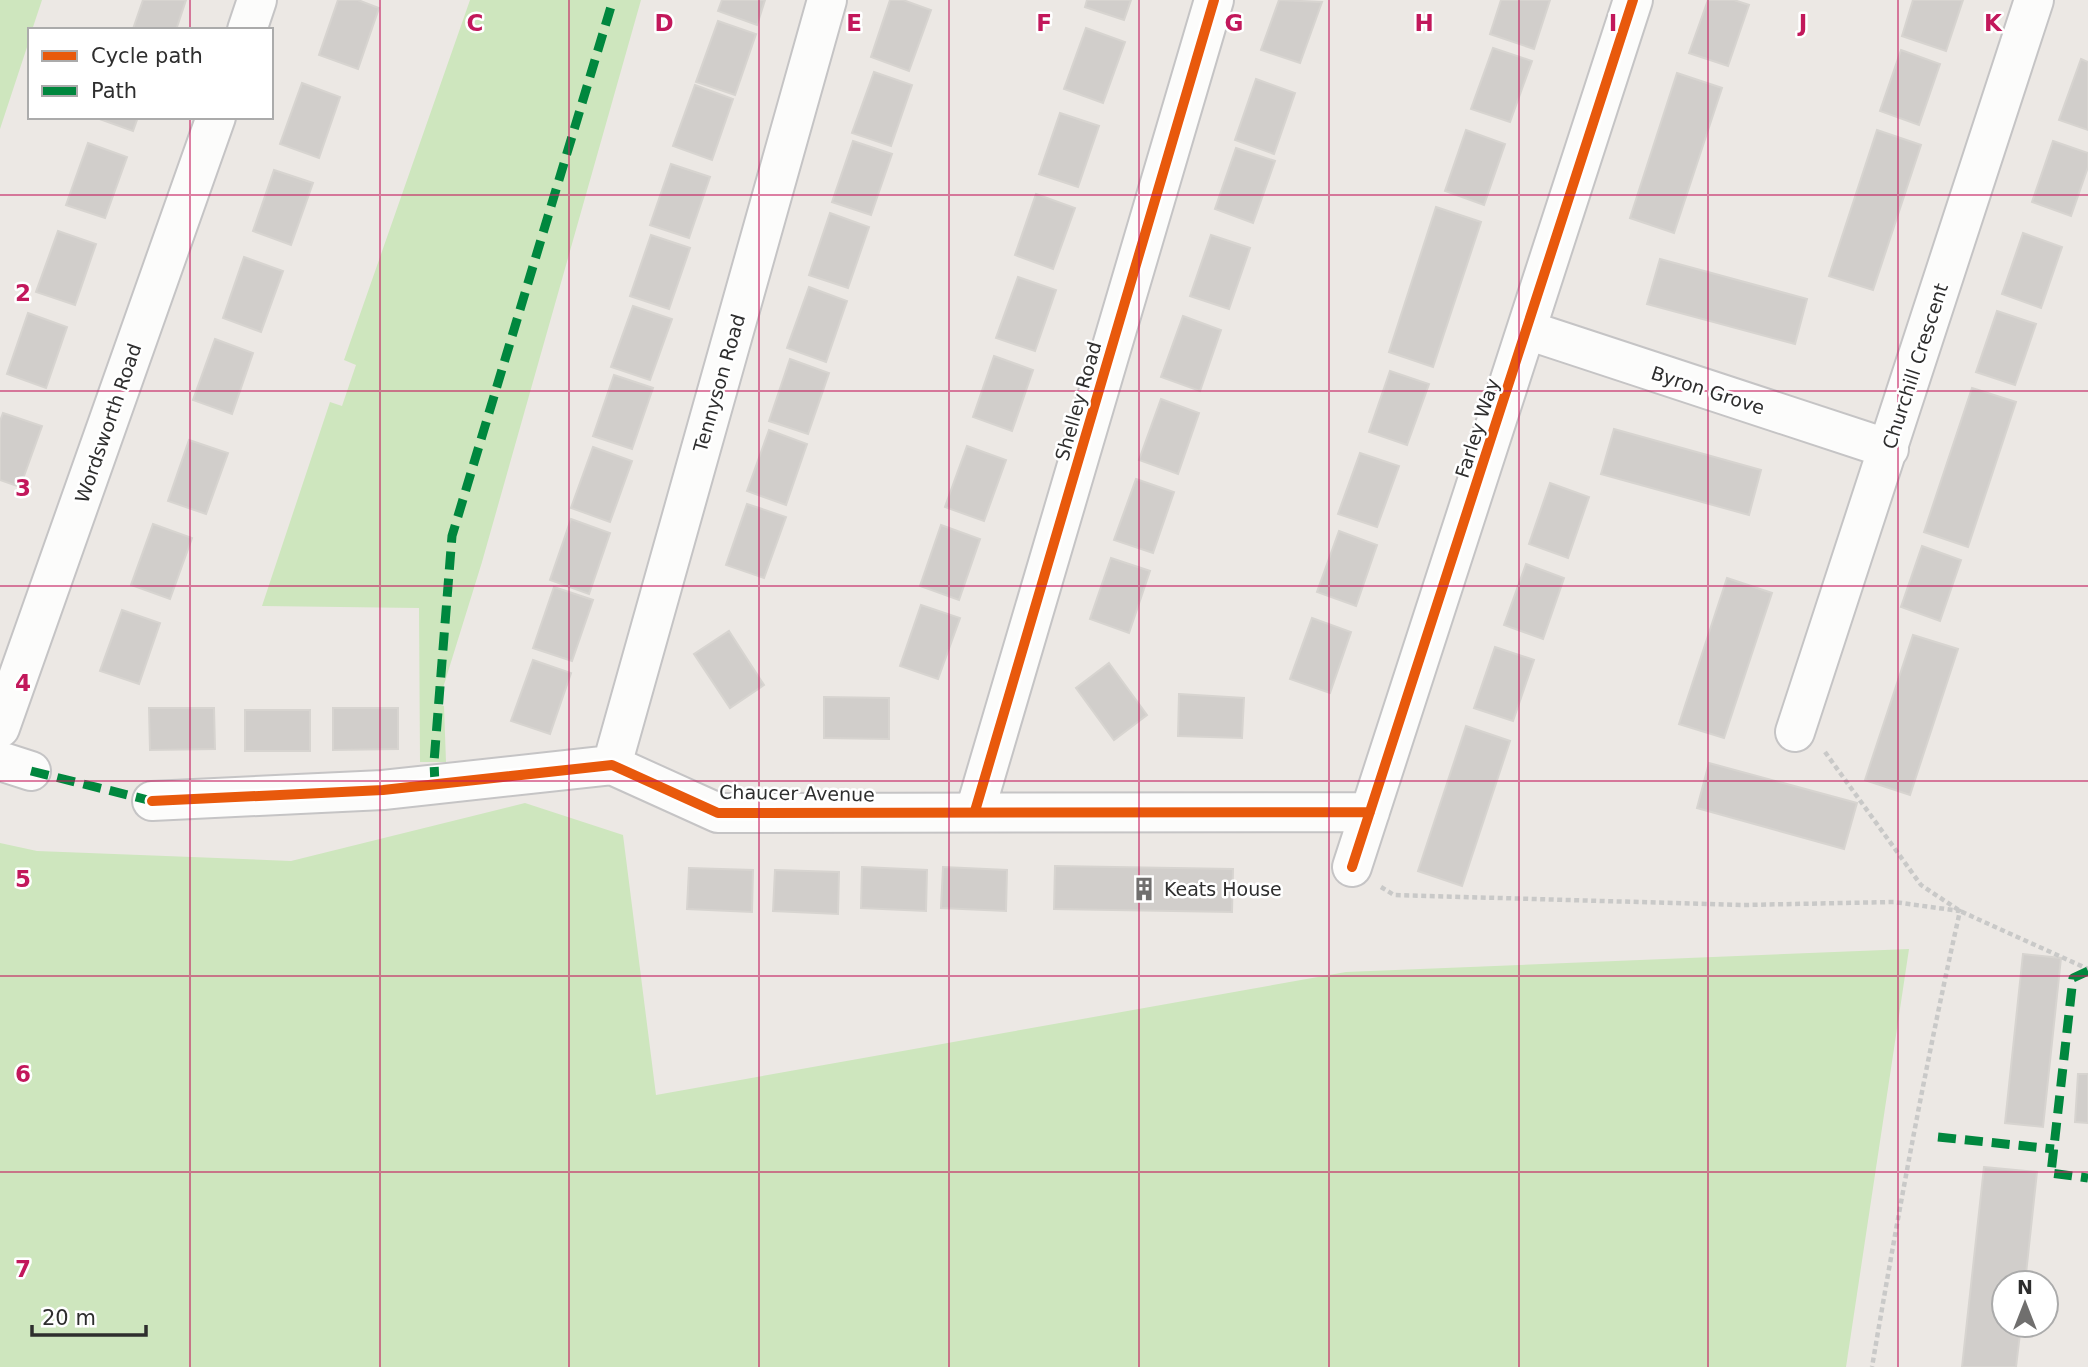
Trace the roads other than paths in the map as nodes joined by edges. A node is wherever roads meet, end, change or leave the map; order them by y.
1 (257, 0) edge
2 (827, 0) edge
3 (1214, 0) edge
4 (1633, 0) edge
5 (2034, 0) edge
6 (248, 28) edge
7 (215, 119) edge
8 (1527, 330) junction
9 (1889, 449) junction
10 (0, 728) edge
11 (1795, 732) road end
12 (612, 765) junction
13 (152, 801) dead end
14 (975, 811) junction
15 (1370, 812) junction
16 (1352, 867) road end

1 - 6 street
2 - 12 street, Tennyson Road
3 - 14 street, Shelley Road
4 - 8 street, Farley Way
5 - 9 street, Churchill Crescent
7 - 10 street, Wordsworth Road
8 - 9 street, Byron Grove
8 - 15 street, Farley Way
9 - 11 street, Churchill Crescent
12 - 13 street
12 - 14 street, Chaucer Avenue
14 - 15 street, Chaucer Avenue
15 - 16 street, Farley Way

